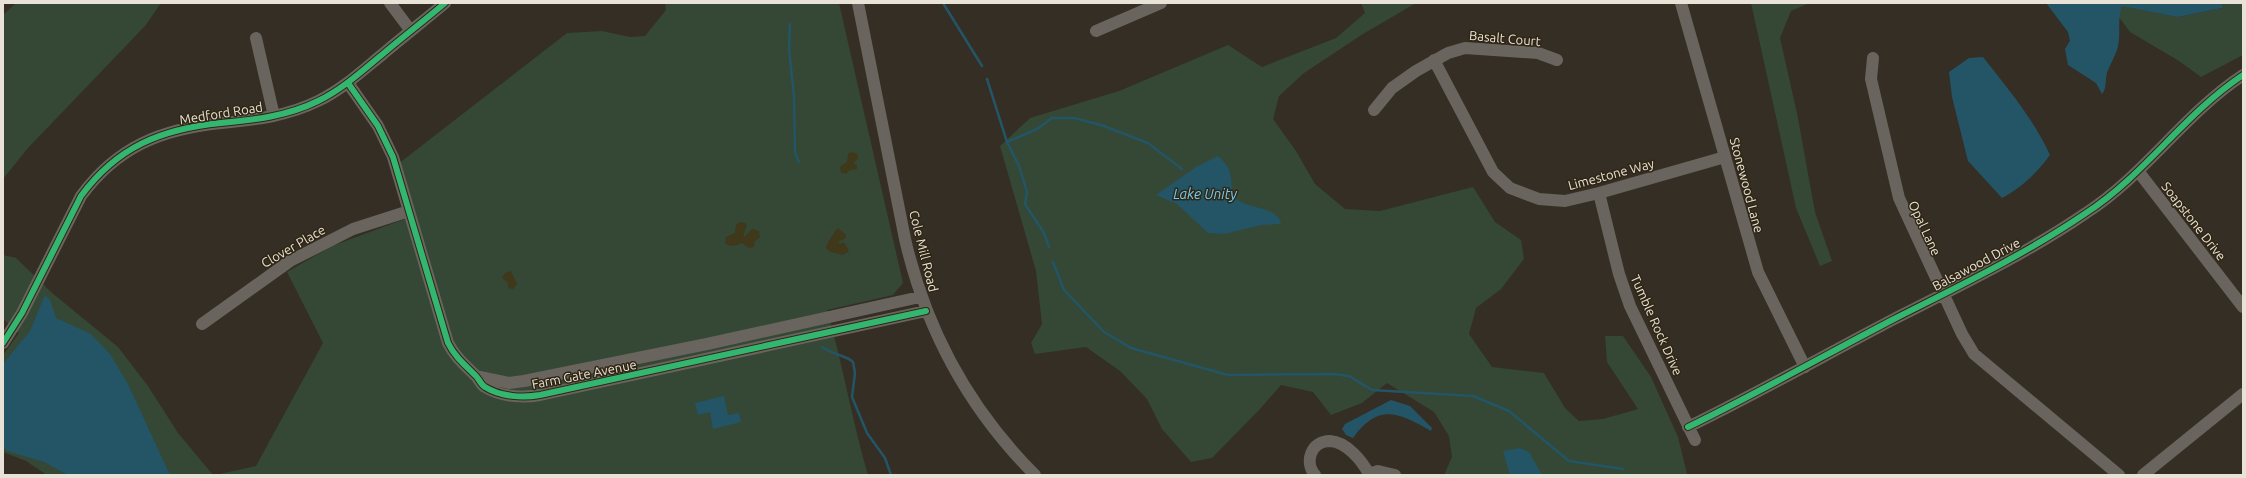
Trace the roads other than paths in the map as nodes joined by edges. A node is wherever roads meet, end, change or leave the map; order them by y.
1 (390, 3) edge
2 (445, 3) edge
3 (858, 3) edge
4 (1160, 3) edge
5 (1681, 3) edge
6 (411, 31) junction
7 (1096, 31) dead end
8 (256, 38) dead end
9 (1873, 58) dead end
10 (1434, 60) junction
11 (1557, 60) dead end
12 (2241, 81) edge
13 (348, 82) junction
14 (1374, 110) dead end
15 (274, 116) junction
16 (1725, 157) junction
17 (2138, 171) junction
18 (1599, 193) junction
19 (409, 211) junction
20 (1943, 294) junction
21 (920, 297) junction
22 (2243, 307) edge
23 (926, 311) junction
24 (202, 324) dead end
25 (3, 343) edge
26 (1804, 367) junction
27 (476, 376) junction
28 (2243, 394) edge
29 (1688, 427) junction
30 (1695, 440) dead end
31 (1369, 474) edge
32 (1035, 475) edge
33 (1315, 475) edge
34 (1395, 475) edge
35 (2119, 475) edge
36 (2143, 475) edge

1 - 6 street
2 - 6 street, Medford Road
3 - 21 street, Cole Mill Road
4 - 7 street
5 - 16 street, Stonewood Lane
6 - 13 street, Medford Road
8 - 15 street
9 - 20 street, Opal Lane
10 - 11 street, Basalt Court
10 - 14 street, Basalt Court
10 - 18 street, Limestone Way
12 - 17 street, Balsawood Drive
13 - 15 street, Medford Road
13 - 19 street, Farm Gate Avenue
15 - 25 street, Medford Road
16 - 18 street, Limestone Way
16 - 26 street, Stonewood Lane
17 - 20 street, Balsawood Drive
17 - 22 street, Soapstone Drive
18 - 29 street, Tumble Rock Drive
19 - 24 street, Clover Place
19 - 27 street, Farm Gate Avenue
20 - 26 street, Balsawood Drive
20 - 35 street, Opal Lane
21 - 23 street, Cole Mill Road
21 - 27 street, Farm Gate Avenue
23 - 27 street, Farm Gate Avenue
23 - 32 street, Cole Mill Road
26 - 29 street, Balsawood Drive
28 - 36 street
29 - 30 street, Tumble Rock Drive
31 - 33 street
31 - 34 street

